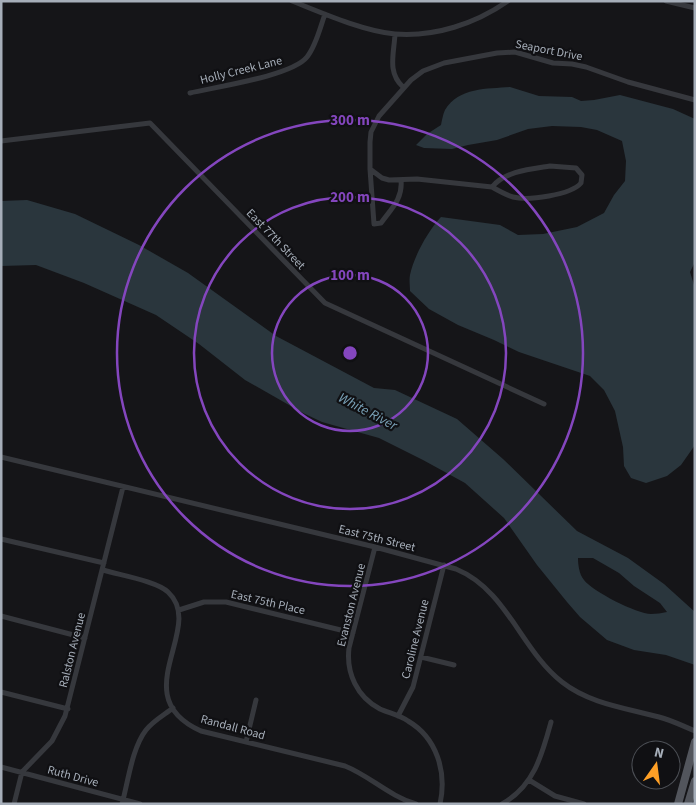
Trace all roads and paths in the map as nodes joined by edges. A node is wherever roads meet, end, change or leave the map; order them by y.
1 (292, 1) edge
2 (508, 1) edge
3 (666, 1) edge
4 (695, 8) edge
5 (325, 14) junction
6 (395, 34) junction
7 (403, 87) junction
8 (190, 92) dead end
9 (695, 100) edge
10 (1, 141) edge
11 (370, 169) junction
12 (402, 180) junction
13 (492, 187) junction
14 (544, 404) dead end
15 (1, 457) edge
16 (123, 487) junction
17 (1, 538) edge
18 (375, 547) junction
19 (104, 563) junction
20 (444, 565) junction
21 (103, 570) junction
22 (179, 610) junction
23 (1, 616) edge
24 (353, 633) junction
25 (85, 638) junction
26 (421, 657) junction
27 (454, 665) dead end
28 (1, 692) edge
29 (256, 700) dead end
30 (173, 708) junction
31 (68, 709) junction
32 (398, 716) junction
33 (551, 722) dead end
34 (695, 731) edge
35 (246, 742) junction
36 (695, 742) edge
37 (1, 767) edge
38 (22, 772) junction
39 (529, 780) junction
40 (695, 781) edge
41 (123, 802) edge
42 (14, 804) edge
43 (140, 804) edge
44 (416, 804) edge
45 (440, 804) edge
46 (502, 804) edge
47 (584, 804) edge
48 (678, 804) edge
49 (688, 804) edge

1 - 5 street
2 - 6 street
3 - 4 street
5 - 6 street
5 - 8 street, Holly Creek Lane
6 - 7 street
7 - 9 street, Seaport Drive
7 - 11 street, Seaport Drive
10 - 14 street, East 77th Street
11 - 12 street
11 - 12 street, Seaport Drive
12 - 13 street
13 - 13 street
15 - 16 street, East 75th Street
16 - 18 street, East 75th Street
16 - 19 street, Ralston Avenue
17 - 19 street
18 - 20 street, East 75th Street
18 - 24 street, Evanston Avenue
19 - 21 street, Ralston Avenue
20 - 26 street, Caroline Avenue
20 - 34 street, East 75th Street
21 - 22 street
21 - 25 street, Ralston Avenue
22 - 24 street, East 75th Place
22 - 30 street
23 - 25 street
24 - 32 street, Evanston Avenue
25 - 31 street, Ralston Avenue
26 - 27 street
26 - 32 street, Caroline Avenue
28 - 31 street
29 - 35 street
30 - 35 street, Randall Road
30 - 41 street
31 - 38 street, Ralston Avenue
32 - 45 street, Evanston Avenue
33 - 39 street
35 - 44 street, Randall Road
36 - 48 main road
37 - 38 street, Ruth Drive
38 - 41 street, Ruth Drive
38 - 42 street
39 - 46 street
39 - 47 street
40 - 49 main road
41 - 43 street, Ruth Drive

